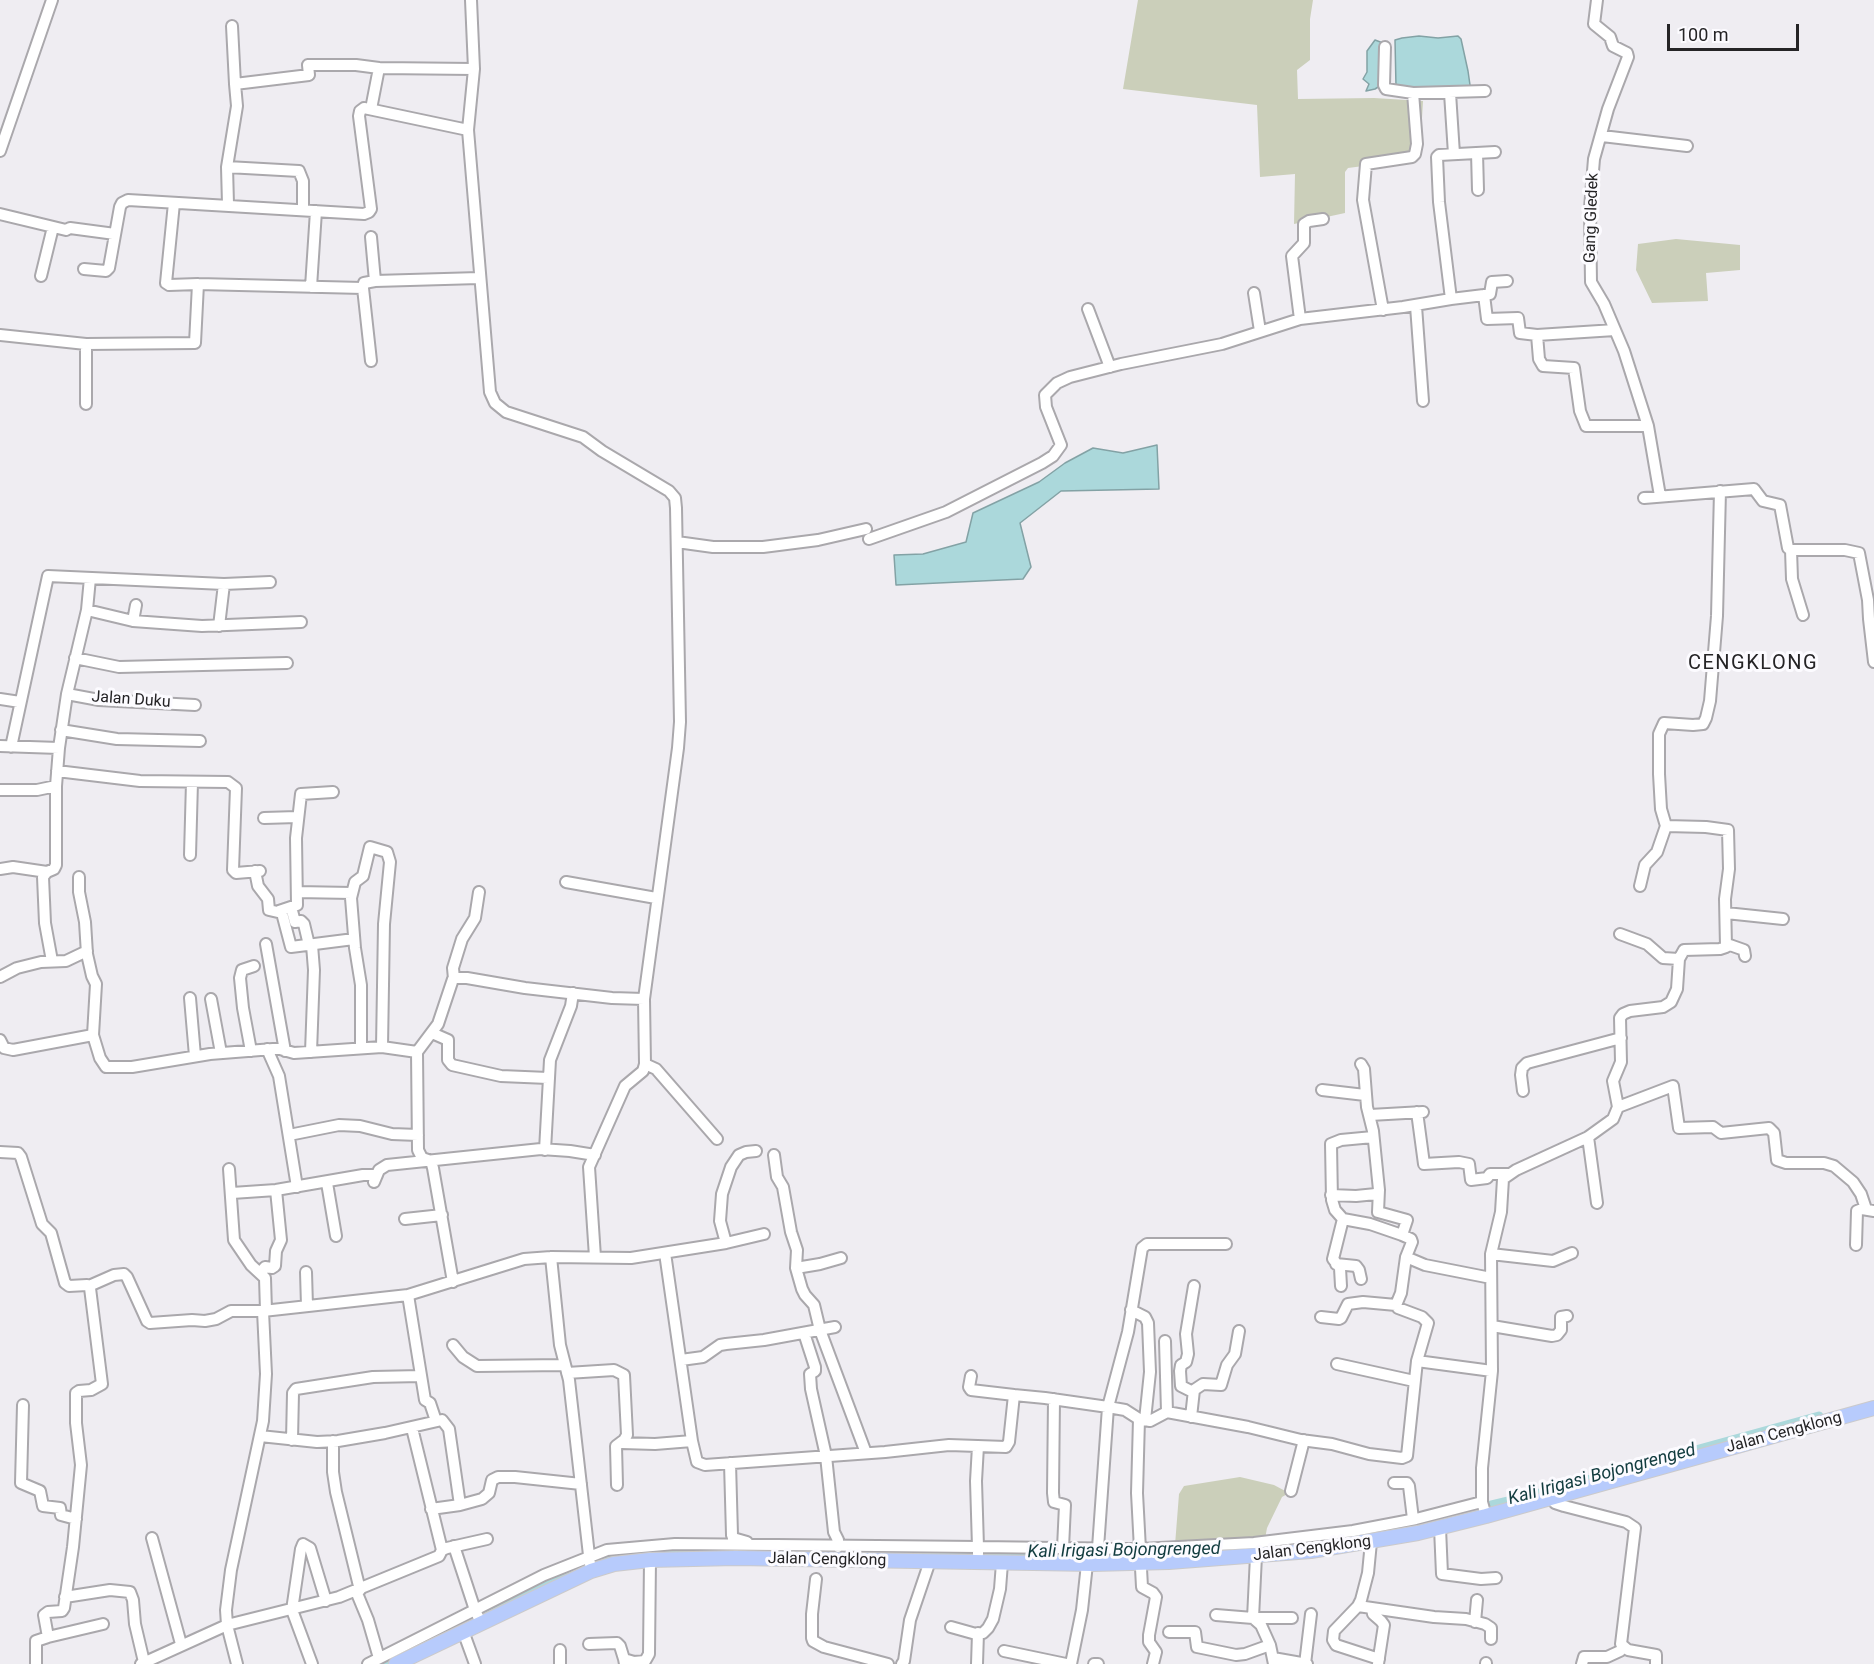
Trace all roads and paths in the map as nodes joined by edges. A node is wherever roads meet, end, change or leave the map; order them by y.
1 (52, 0) edge
2 (471, 0) edge
3 (1597, 0) edge
4 (232, 26) dead end
5 (1385, 47) dead end
6 (379, 68) junction
7 (474, 69) junction
8 (236, 84) junction
9 (1485, 91) dead end
10 (1413, 93) junction
11 (1450, 93) junction
12 (371, 109) junction
13 (468, 130) junction
14 (1602, 136) junction
15 (1687, 146) dead end
16 (0, 149) edge
17 (1495, 152) dead end
18 (1477, 153) junction
19 (1454, 154) junction
20 (228, 168) junction
21 (1478, 190) dead end
22 (174, 203) junction
23 (228, 204) junction
24 (303, 210) junction
25 (316, 211) junction
26 (0, 214) edge
27 (1323, 219) dead end
28 (53, 227) junction
29 (115, 234) junction
30 (371, 237) dead end
31 (84, 269) dead end
32 (41, 276) dead end
33 (479, 278) junction
34 (375, 280) junction
35 (1507, 280) dead end
36 (198, 284) junction
37 (311, 287) junction
38 (363, 288) junction
39 (1254, 293) dead end
40 (1484, 295) junction
41 (1451, 299) junction
42 (1416, 306) junction
43 (1088, 309) dead end
44 (1383, 310) junction
45 (1300, 319) junction
46 (1615, 330) junction
47 (1260, 331) junction
48 (0, 335) edge
49 (1537, 335) junction
50 (86, 344) junction
51 (371, 361) dead end
52 (1110, 367) junction
53 (1423, 401) dead end
54 (86, 404) dead end
55 (1648, 426) junction
56 (1720, 491) junction
57 (1660, 496) junction
58 (1644, 498) dead end
59 (677, 542) junction
60 (1791, 550) junction
61 (90, 578) junction
62 (270, 582) dead end
63 (224, 584) junction
64 (136, 605) dead end
65 (87, 610) junction
66 (1803, 615) dead end
67 (133, 621) junction
68 (301, 622) dead end
69 (219, 626) junction
70 (75, 658) junction
71 (1874, 662) edge
72 (287, 663) dead end
73 (67, 694) junction
74 (0, 699) edge
75 (20, 702) junction
76 (195, 705) dead end
77 (61, 730) junction
78 (200, 741) dead end
79 (5, 747) edge
80 (59, 748) junction
81 (57, 771) junction
82 (192, 782) junction
83 (56, 786) junction
84 (0, 790) edge
85 (333, 792) dead end
86 (297, 817) junction
87 (264, 818) dead end
88 (1666, 826) junction
89 (190, 855) dead end
90 (0, 869) edge
91 (47, 872) junction
92 (79, 877) dead end
93 (566, 882) dead end
94 (1640, 886) dead end
95 (297, 892) junction
96 (479, 892) dead end
97 (352, 894) junction
98 (657, 898) junction
99 (291, 907) junction
100 (279, 911) junction
101 (1726, 913) junction
102 (1783, 919) dead end
103 (1620, 934) dead end
104 (354, 939) junction
105 (266, 944) dead end
106 (1726, 944) junction
107 (310, 945) junction
108 (87, 951) junction
109 (1745, 956) dead end
110 (1679, 959) junction
111 (52, 961) junction
112 (254, 966) dead end
113 (0, 976) edge
114 (454, 979) junction
115 (573, 993) junction
116 (190, 998) dead end
117 (211, 999) dead end
118 (644, 999) junction
119 (432, 1033) junction
120 (93, 1035) junction
121 (1621, 1038) junction
122 (0, 1044) edge
123 (382, 1047) junction
124 (361, 1048) junction
125 (267, 1049) junction
126 (251, 1051) junction
127 (285, 1051) junction
128 (310, 1052) junction
129 (417, 1052) junction
130 (220, 1053) junction
131 (195, 1056) junction
132 (645, 1064) junction
133 (1361, 1064) dead end
134 (548, 1078) junction
135 (1322, 1090) dead end
136 (1523, 1091) dead end
137 (1365, 1095) junction
138 (1618, 1107) junction
139 (1370, 1115) junction
140 (288, 1135) junction
141 (418, 1135) junction
142 (1374, 1137) junction
143 (1588, 1137) junction
144 (717, 1139) dead end
145 (545, 1150) junction
146 (756, 1151) dead end
147 (0, 1152) edge
148 (595, 1155) junction
149 (774, 1155) dead end
150 (431, 1161) junction
151 (229, 1169) dead end
152 (1509, 1174) junction
153 (327, 1183) junction
154 (297, 1187) junction
155 (276, 1190) junction
156 (1379, 1190) junction
157 (232, 1193) junction
158 (1331, 1195) junction
159 (1597, 1203) dead end
160 (1870, 1210) edge
161 (442, 1215) junction
162 (405, 1219) dead end
163 (1343, 1220) junction
164 (764, 1234) dead end
165 (1402, 1235) junction
166 (336, 1236) dead end
167 (726, 1243) junction
168 (1226, 1244) dead end
169 (1857, 1245) dead end
170 (665, 1253) junction
171 (1572, 1253) dead end
172 (1491, 1254) junction
173 (551, 1257) junction
174 (595, 1257) junction
175 (1406, 1257) junction
176 (841, 1258) dead end
177 (1335, 1264) junction
178 (796, 1268) junction
179 (306, 1272) dead end
180 (260, 1273) junction
181 (1491, 1278) junction
182 (1361, 1279) dead end
183 (453, 1282) junction
184 (89, 1286) junction
185 (1194, 1286) dead end
186 (1341, 1286) dead end
187 (408, 1295) junction
188 (1396, 1305) junction
189 (307, 1306) junction
190 (1131, 1310) junction
191 (264, 1311) junction
192 (1567, 1316) dead end
193 (1321, 1317) dead end
194 (1491, 1326) junction
195 (835, 1327) dead end
196 (820, 1330) junction
197 (1239, 1331) dead end
198 (804, 1333) junction
199 (1165, 1341) dead end
200 (453, 1345) dead end
201 (681, 1360) junction
202 (1417, 1361) junction
203 (1337, 1364) dead end
204 (566, 1369) junction
205 (1492, 1371) junction
206 (421, 1376) junction
207 (971, 1376) dead end
208 (1414, 1381) junction
209 (1193, 1392) junction
210 (1014, 1395) junction
211 (1054, 1399) junction
212 (23, 1406) dead end
213 (1108, 1407) junction
214 (1874, 1408) edge
215 (1167, 1412) junction
216 (1191, 1417) junction
217 (1142, 1419) junction
218 (436, 1421) junction
219 (412, 1428) junction
220 (260, 1436) junction
221 (292, 1440) junction
222 (1304, 1440) junction
223 (333, 1441) junction
224 (692, 1441) junction
225 (622, 1443) junction
226 (978, 1446) junction
227 (866, 1453) junction
228 (826, 1456) junction
229 (730, 1463) junction
230 (1394, 1483) dead end
231 (581, 1484) junction
232 (617, 1485) dead end
233 (1291, 1491) dead end
234 (1552, 1499) junction
235 (460, 1505) junction
236 (431, 1509) junction
237 (1484, 1509) junction
238 (76, 1519) junction
239 (1416, 1525) junction
240 (1440, 1528) junction
241 (1354, 1537) junction
242 (152, 1538) dead end
243 (488, 1539) dead end
244 (1371, 1542) junction
245 (1310, 1544) junction
246 (454, 1546) junction
247 (757, 1546) junction
248 (1063, 1548) junction
249 (442, 1550) junction
250 (831, 1552) junction
251 (857, 1554) junction
252 (978, 1554) junction
253 (1093, 1556) junction
254 (1141, 1556) junction
255 (1256, 1556) junction
256 (650, 1560) junction
257 (930, 1561) junction
258 (1002, 1563) junction
259 (589, 1564) junction
260 (1496, 1578) dead end
261 (816, 1579) dead end
262 (358, 1590) junction
263 (66, 1597) junction
264 (1477, 1600) dead end
265 (326, 1601) junction
266 (1358, 1606) junction
267 (1372, 1609) junction
268 (292, 1610) junction
269 (1311, 1614) dead end
270 (1216, 1615) dead end
271 (477, 1616) junction
272 (1253, 1618) junction
273 (1292, 1618) dead end
274 (1475, 1622) junction
275 (103, 1624) dead end
276 (226, 1625) junction
277 (951, 1626) dead end
278 (464, 1631) junction
279 (1169, 1632) dead end
280 (978, 1634) junction
281 (436, 1636) junction
282 (48, 1637) junction
283 (1491, 1639) dead end
284 (181, 1644) junction
285 (589, 1644) dead end
286 (1270, 1645) junction
287 (1623, 1647) junction
288 (560, 1650) dead end
289 (407, 1651) junction
290 (1004, 1651) dead end
291 (625, 1661) edge
292 (1273, 1661) edge
293 (375, 1662) edge
294 (1378, 1662) edge
295 (143, 1663) edge
296 (1072, 1663) edge
297 (36, 1664) edge
298 (237, 1664) edge
299 (312, 1664) edge
300 (396, 1664) edge
301 (475, 1664) edge
302 (560, 1664) edge
303 (888, 1664) edge
304 (902, 1664) edge
305 (977, 1664) edge
306 (1153, 1664) edge
307 (1306, 1664) edge
308 (1582, 1664) edge
309 (1656, 1664) edge

1 - 16 street
2 - 7 street
3 - 14 street, Gang Gledek
4 - 8 street
5 - 10 street
6 - 7 street
6 - 8 street
6 - 12 street
7 - 13 street
8 - 20 street
9 - 11 street
10 - 11 street
10 - 44 street
11 - 19 street
12 - 13 street
12 - 25 street
13 - 33 street
14 - 15 street
14 - 46 street, Gang Gledek
17 - 18 street
18 - 19 street
18 - 21 street
19 - 41 street
20 - 23 street
20 - 24 street
22 - 23 street
22 - 29 street
22 - 36 street
23 - 24 street
24 - 25 street
25 - 37 street
26 - 28 street
27 - 45 street
28 - 29 street
28 - 32 street
29 - 31 street
30 - 34 street
33 - 34 street
33 - 59 street
34 - 38 street
35 - 40 street
36 - 37 street
36 - 50 street
37 - 38 street
38 - 51 street
39 - 47 street
40 - 41 street
40 - 49 street
41 - 42 street
42 - 44 street
42 - 53 street
43 - 52 street
44 - 45 street
45 - 47 street
46 - 49 street
46 - 55 street, Gang Gledek
47 - 52 street
48 - 50 street
49 - 55 street
50 - 54 street
52 - 59 street
55 - 57 street, Gang Gledek
56 - 57 street
56 - 60 street
56 - 88 street
57 - 58 street
59 - 98 street
60 - 66 street
60 - 71 street
61 - 63 street
61 - 65 street
61 - 75 street
62 - 63 street
63 - 69 street
64 - 67 street
65 - 67 street
65 - 70 street
67 - 69 street
68 - 69 street
70 - 72 street
70 - 73 street
73 - 76 street, Jalan Duku
73 - 77 street
74 - 75 street
75 - 79 street
77 - 78 street
77 - 80 street
79 - 80 street
80 - 81 street
81 - 82 street
81 - 83 street
82 - 89 street
82 - 100 street
83 - 84 street
83 - 91 street
85 - 86 street
86 - 87 street
86 - 95 street
88 - 94 street
88 - 101 street
90 - 91 street
91 - 111 street
92 - 108 street
93 - 98 street
95 - 97 street
95 - 99 street
96 - 114 street
97 - 104 street
97 - 123 street
98 - 118 street
99 - 100 street
99 - 107 street
100 - 107 street
101 - 102 street
101 - 106 street
103 - 110 street
104 - 107 street
104 - 124 street
105 - 127 street
106 - 109 street
106 - 110 street
107 - 128 street
108 - 111 street
108 - 120 street
110 - 121 street
111 - 113 street
112 - 126 street
114 - 115 street
114 - 119 street
115 - 118 street
115 - 134 street
116 - 131 street
117 - 130 street
118 - 132 street
119 - 129 street
119 - 134 street
120 - 122 street
120 - 131 street
121 - 136 street
121 - 138 street
123 - 124 street
123 - 129 street
124 - 128 street
125 - 126 street
125 - 127 street
125 - 140 street
126 - 130 street
127 - 128 street
129 - 141 street
130 - 131 street
132 - 144 street
132 - 148 street
133 - 137 street
134 - 145 street
135 - 137 street
137 - 139 street
138 - 143 street
138 - 160 street
139 - 142 street
139 - 152 street
140 - 141 street
140 - 154 street
141 - 150 street
142 - 156 street
142 - 158 street
143 - 152 street
143 - 159 street
145 - 148 street
145 - 150 street
146 - 167 street
147 - 184 street
148 - 174 street
149 - 178 street
150 - 153 street
150 - 161 street
151 - 157 street
152 - 172 street
153 - 154 street
153 - 166 street
154 - 155 street
155 - 157 street
155 - 180 street
156 - 158 street
156 - 165 street
157 - 180 street
158 - 163 street
160 - 169 street
161 - 162 street
161 - 183 street
163 - 165 street
163 - 177 street
164 - 167 street
165 - 175 street
167 - 170 street
168 - 190 street
170 - 174 street
170 - 201 street
171 - 172 street
172 - 181 street
173 - 174 street
173 - 183 street
173 - 204 street
175 - 181 street
175 - 188 street
176 - 178 street
177 - 182 street
177 - 186 street
178 - 196 street
179 - 189 street
180 - 191 street
181 - 194 street
183 - 187 street
184 - 191 street
184 - 238 street
185 - 209 street
187 - 189 street
187 - 206 street
188 - 193 street
188 - 202 street
189 - 191 street
190 - 213 street
190 - 217 street
191 - 220 street
192 - 194 street
194 - 205 street
195 - 196 street
196 - 198 street
196 - 227 street
197 - 209 street
198 - 201 street
198 - 228 street
199 - 215 street
200 - 204 street
201 - 224 street
202 - 205 street
202 - 208 street
203 - 208 street
204 - 225 street
204 - 231 street
205 - 237 street
206 - 218 street
206 - 221 street
207 - 210 street
208 - 222 street
209 - 216 street
210 - 211 street
210 - 226 street
211 - 213 street
211 - 248 street
212 - 238 street
213 - 217 street
213 - 253 street
214 - 234 main road, Jalan Cengklong
215 - 216 street
215 - 217 street
216 - 222 street
217 - 254 street
218 - 219 street
218 - 235 street
219 - 223 street
219 - 236 street
220 - 221 street
220 - 276 street
221 - 223 street
222 - 233 street
223 - 262 street
224 - 225 street
224 - 229 street
225 - 232 street
226 - 227 street
226 - 252 street
227 - 228 street
228 - 229 street
228 - 250 street
229 - 247 street
230 - 239 street
231 - 235 street
231 - 259 street
234 - 237 main road, Jalan Cengklong
234 - 287 street
235 - 236 street
236 - 249 street
237 - 239 street
237 - 240 main road, Jalan Cengklong
238 - 263 street
239 - 240 main road, Jalan Cengklong
239 - 241 street
239 - 244 main road, Jalan Cengklong
240 - 260 street
241 - 244 main road, Jalan Cengklong
241 - 245 main road, Jalan Cengklong
242 - 284 street
243 - 246 street
244 - 266 street
245 - 254 street
245 - 255 main road, Jalan Cengklong
246 - 249 street
246 - 271 street
247 - 250 street
247 - 259 street
248 - 252 street
248 - 253 street
249 - 262 street
250 - 251 main road, Jalan Cengklong
250 - 256 main road, Jalan Cengklong
251 - 252 street
251 - 257 main road, Jalan Cengklong
252 - 257 main road, Jalan Cengklong
252 - 258 main road, Jalan Cengklong
253 - 254 main road, Jalan Cengklong
253 - 258 main road, Jalan Cengklong
253 - 296 street
254 - 255 main road, Jalan Cengklong
254 - 306 street
255 - 272 street
256 - 259 main road, Jalan Cengklong
256 - 291 street
257 - 304 street
258 - 280 street
259 - 271 main road, Jalan Cengklong
261 - 303 street
262 - 265 street
262 - 293 street
263 - 282 street
263 - 295 street
264 - 274 street
265 - 268 street
265 - 268 street
266 - 267 street
266 - 294 street
267 - 274 street
267 - 294 street
268 - 276 street
268 - 299 street
269 - 307 street
270 - 272 street
271 - 278 main road, Jalan Cengklong
271 - 281 street
272 - 273 street
272 - 286 street
274 - 283 street
275 - 282 street
276 - 284 street
276 - 298 street
277 - 280 street
278 - 281 main road, Jalan Cengklong
278 - 301 street
279 - 286 street
280 - 305 street
281 - 289 main road, Jalan Cengklong
282 - 297 street
284 - 295 street
285 - 291 street
286 - 292 street
287 - 308 street
287 - 309 street
288 - 302 street
289 - 293 street
289 - 300 main road, Jalan Cengklong
290 - 296 street
292 - 307 street

